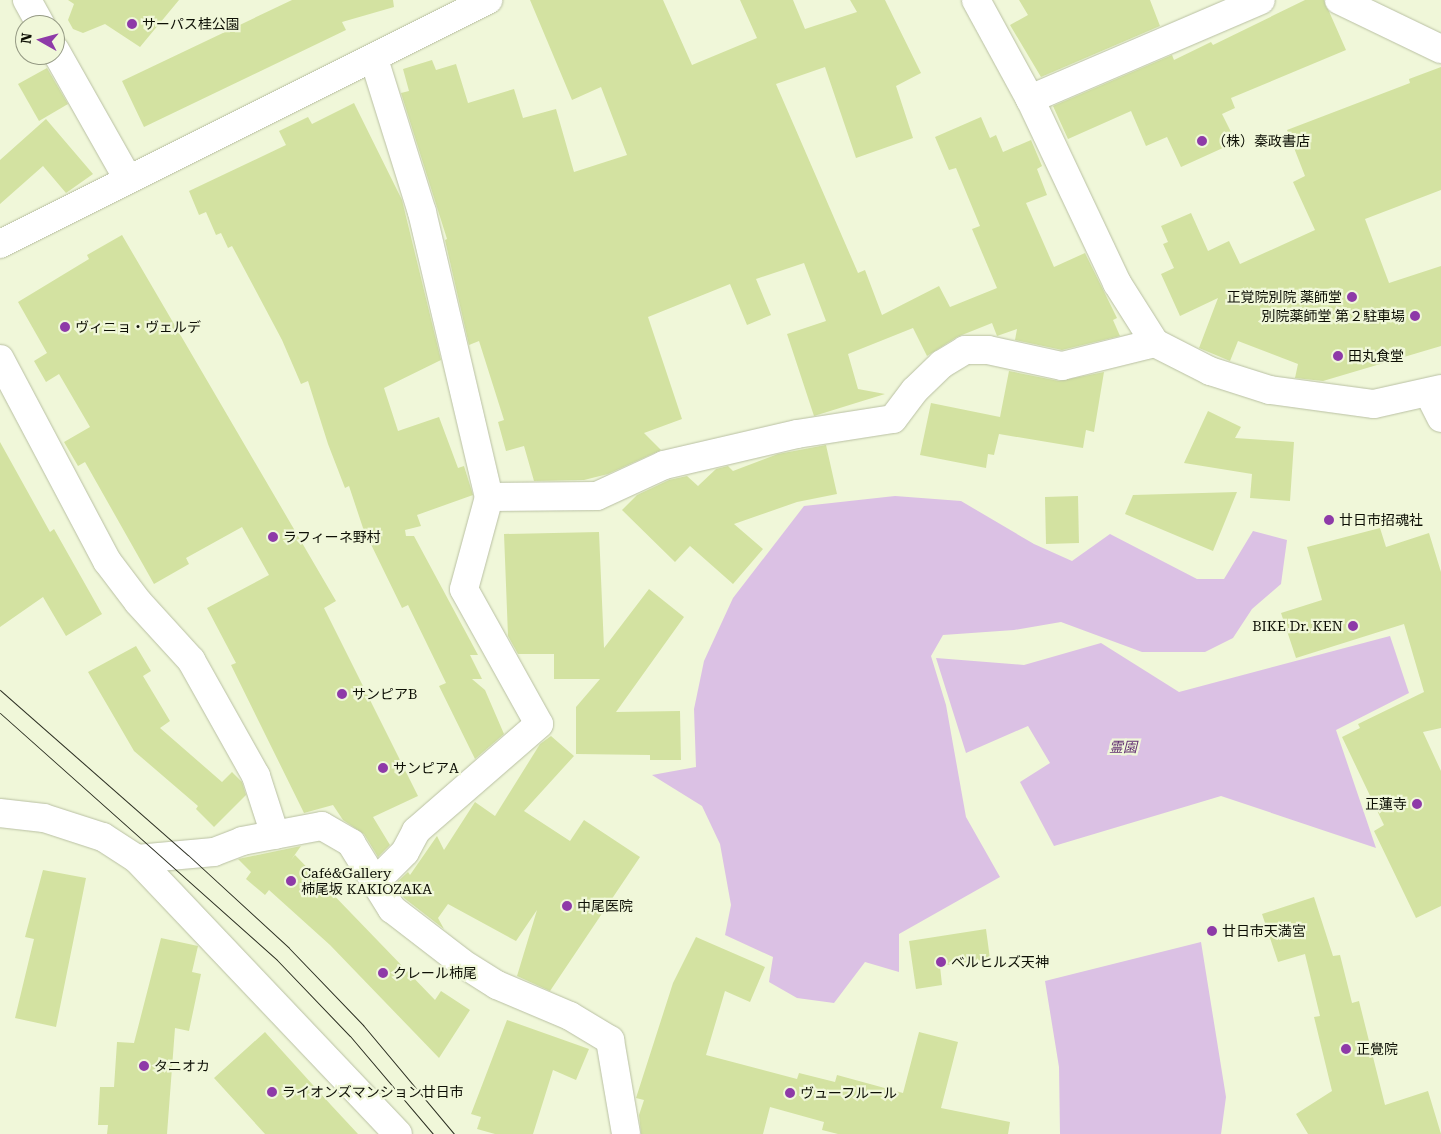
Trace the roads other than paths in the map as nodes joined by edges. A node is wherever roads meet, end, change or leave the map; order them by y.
1 (27, 0) edge
2 (488, 0) edge
3 (976, 0) edge
4 (1261, 0) edge
5 (1339, 0) edge
6 (35, 15) edge
7 (1441, 49) edge
8 (374, 59) junction
9 (63, 65) edge
10 (1030, 99) junction
11 (128, 179) junction
12 (0, 244) edge
13 (1155, 343) junction
14 (0, 359) edge
15 (1435, 391) edge
16 (1441, 418) edge
17 (489, 497) junction
18 (0, 813) edge
19 (275, 835) junction
20 (137, 859) junction
21 (375, 882) junction
22 (398, 1134) edge
23 (626, 1134) edge

1 - 6 street
2 - 8 street
3 - 10 street
4 - 10 street
5 - 7 street
8 - 11 street
8 - 17 street
9 - 11 street
10 - 13 street
11 - 12 street
13 - 15 street
13 - 17 street
14 - 19 street
15 - 16 street
17 - 21 street
18 - 20 street
19 - 20 street
19 - 21 street
20 - 22 street
21 - 23 street

